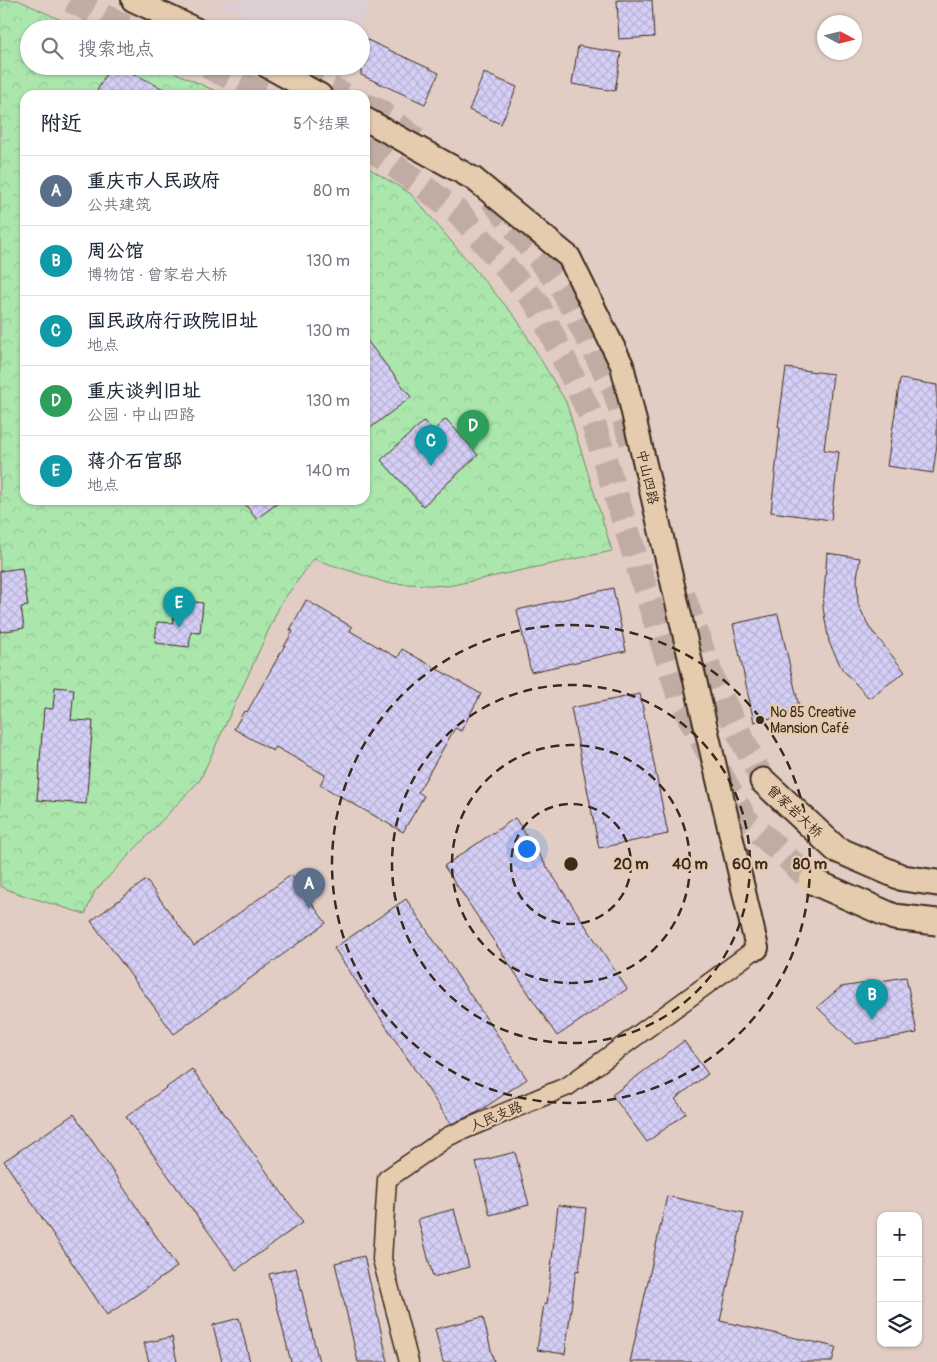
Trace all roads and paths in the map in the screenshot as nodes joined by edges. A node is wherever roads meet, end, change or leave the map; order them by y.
1 (133, 0) edge
2 (175, 20) edge
3 (283, 75) edge
4 (311, 90) tunnel mouth
5 (370, 123) edge
6 (763, 781) tunnel mouth
7 (812, 881) tunnel mouth
8 (937, 883) edge
9 (937, 922) edge
10 (757, 948) joint
11 (409, 1362) edge

1 - 2 street
3 - 4 street
5 - 10 street, 中山四路
6 - 8 main road, 曾家岩大桥
7 - 9 main road, bridge
10 - 11 street, 人民支路

